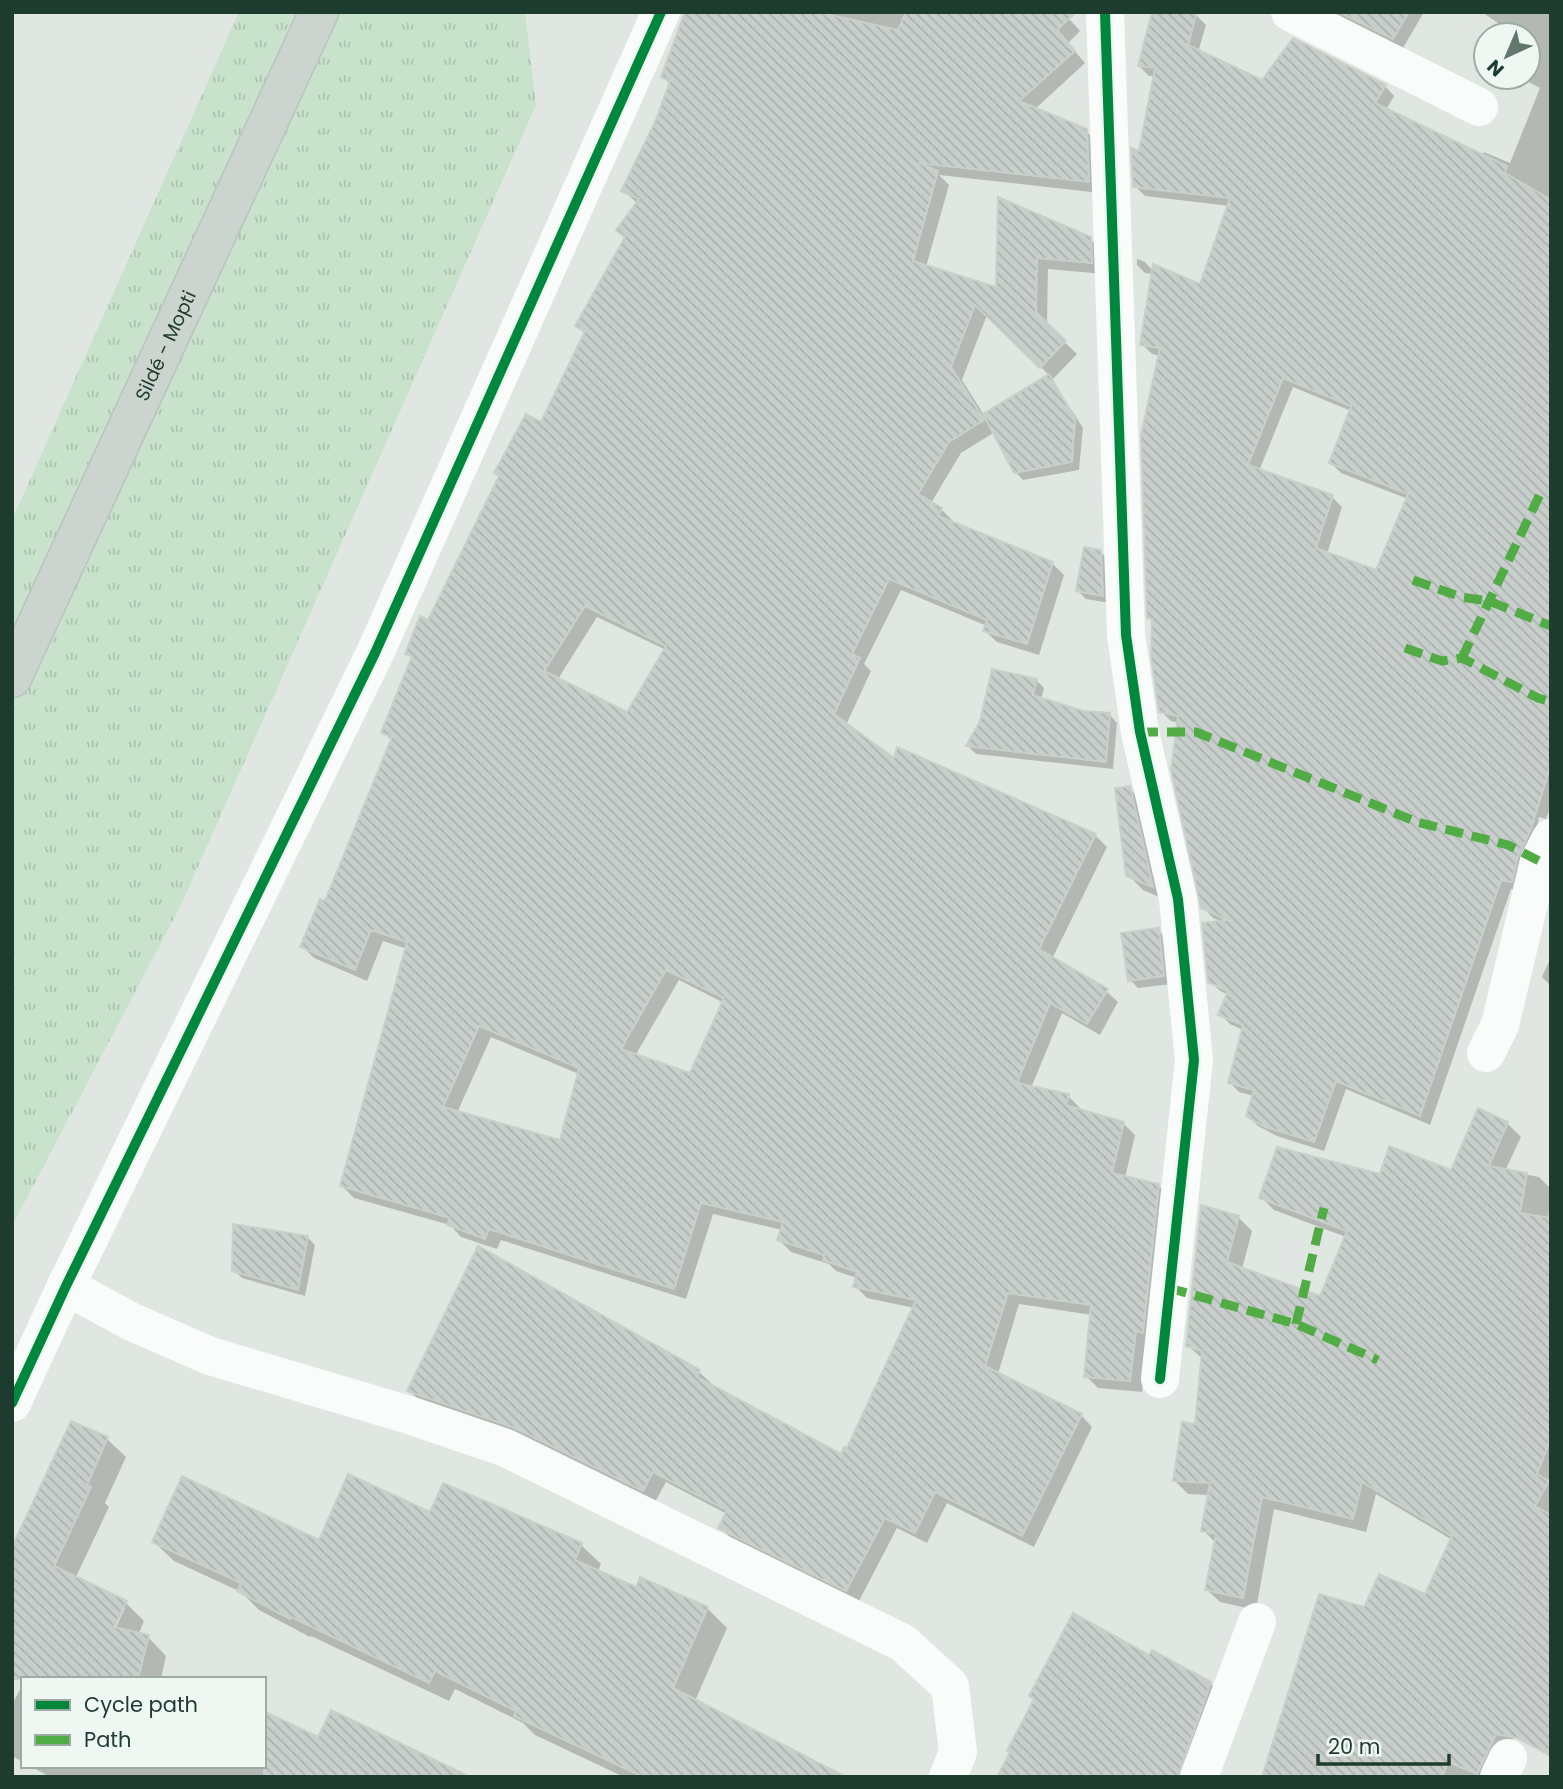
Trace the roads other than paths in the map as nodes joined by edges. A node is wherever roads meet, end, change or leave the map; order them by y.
1 (319, 12) edge
2 (661, 12) edge
3 (1105, 12) edge
4 (1290, 12) edge
5 (1479, 107) dead end
6 (12, 678) edge
7 (1551, 838) edge
8 (1486, 1053) dead end
9 (66, 1286) junction
10 (1160, 1379) dead end
11 (12, 1403) edge
12 (1257, 1622) dead end
13 (948, 1777) edge
14 (1199, 1777) edge

1 - 6 main road, Sildé - Mopti
2 - 9 street
3 - 10 street
4 - 5 street
7 - 8 street
9 - 11 street
9 - 13 street
12 - 14 street

